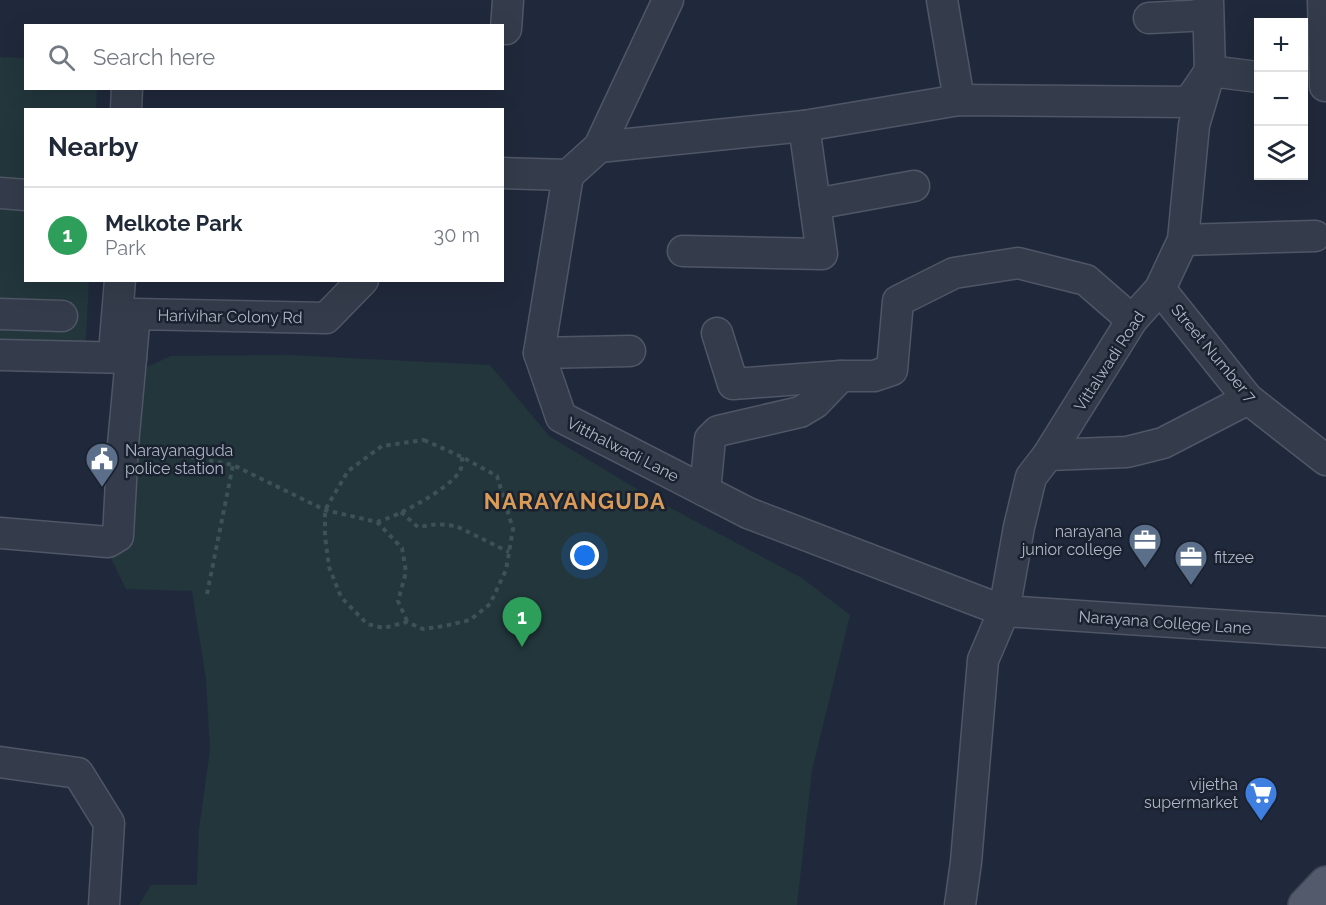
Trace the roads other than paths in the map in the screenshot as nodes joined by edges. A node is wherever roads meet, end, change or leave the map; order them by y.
1 (668, 0) edge
2 (942, 0) edge
3 (1323, 0) edge
4 (1208, 8) edge
5 (1149, 18) dead end
6 (1209, 71) junction
7 (1254, 77) edge
8 (1318, 85) edge
9 (127, 90) edge
10 (959, 100) junction
11 (126, 108) edge
12 (804, 126) junction
13 (599, 147) junction
14 (504, 173) edge
15 (568, 175) junction
16 (914, 186) dead end
17 (0, 194) edge
18 (24, 195) edge
19 (815, 204) junction
20 (1315, 236) dead end
21 (1183, 240) junction
22 (683, 251) dead end
23 (120, 282) edge
24 (361, 282) edge
25 (1160, 289) junction
26 (0, 314) edge
27 (62, 316) dead end
28 (1132, 320) junction
29 (717, 333) dead end
30 (630, 351) dead end
31 (538, 353) junction
32 (0, 355) edge
33 (122, 358) junction
34 (841, 376) junction
35 (1248, 399) junction
36 (1048, 455) junction
37 (1326, 460) edge
38 (705, 491) junction
39 (0, 533) edge
40 (1004, 611) junction
41 (1326, 632) edge
42 (0, 762) edge
43 (1326, 884) edge
44 (104, 905) edge
45 (960, 905) edge
46 (1305, 905) edge

1 - 13 street
2 - 10 street
3 - 8 street
4 - 5 street
4 - 6 street, Vittalwadi Road
6 - 7 street
6 - 10 street
6 - 21 street, Vittalwadi Road
9 - 11 street
10 - 12 street
12 - 13 street
12 - 19 street
13 - 15 street
14 - 15 street
15 - 31 street, Vitthalwadi Lane
16 - 19 street
17 - 18 street
19 - 22 street
20 - 21 street
21 - 25 street, Vittalwadi Road
23 - 33 street
24 - 33 street, Harivihar Colony Rd
25 - 28 street, Vittalwadi Road
25 - 35 street, Street Number 7
26 - 27 street
28 - 34 street
28 - 36 street, Vittalwadi Road
29 - 34 street
30 - 31 street
31 - 38 street, Vitthalwadi Lane
32 - 33 street
33 - 39 street, Harivihar Colony Rd
34 - 38 street
35 - 36 street
35 - 37 street, Street Number 7
36 - 40 street, Vittalwadi Road
38 - 40 street, Vitthalwadi Lane
40 - 41 street, Narayana College Lane
40 - 45 street, Vittalwadi Road
42 - 44 street
43 - 46 main road

